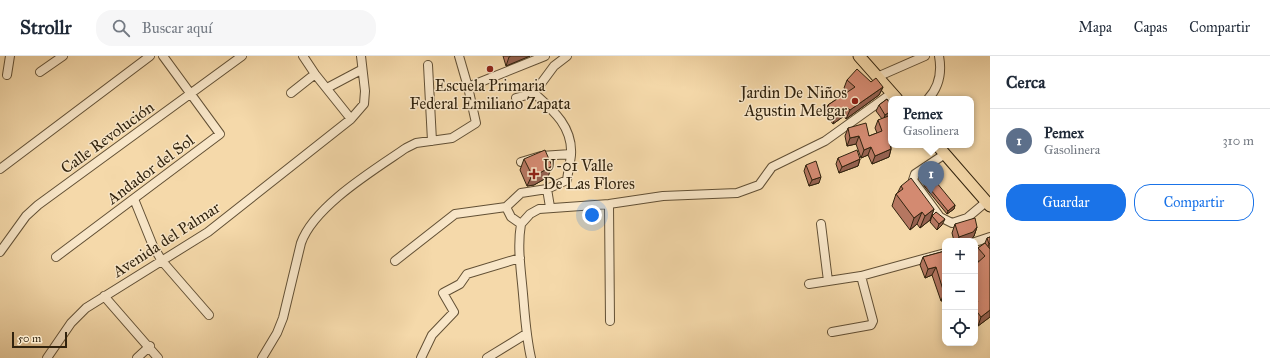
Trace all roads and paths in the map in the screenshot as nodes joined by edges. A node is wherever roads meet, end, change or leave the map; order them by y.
1 (10, 56) edge
2 (62, 56) edge
3 (150, 56) edge
4 (163, 56) edge
5 (242, 56) edge
6 (303, 56) edge
7 (361, 56) edge
8 (459, 56) edge
9 (545, 56) edge
10 (567, 56) edge
11 (860, 56) edge
12 (925, 56) edge
13 (939, 56) edge
14 (428, 65) dead end
15 (361, 70) junction
16 (40, 72) dead end
17 (315, 74) junction
18 (7, 75) dead end
19 (877, 77) junction
20 (468, 87) junction
21 (327, 88) junction
22 (191, 93) junction
23 (291, 93) dead end
24 (534, 93) junction
25 (894, 96) edge
26 (931, 96) edge
27 (516, 98) dead end
28 (888, 100) edge
29 (351, 119) junction
30 (432, 141) junction
31 (940, 148) edge
32 (571, 154) junction
33 (945, 154) junction
34 (521, 162) dead end
35 (0, 169) edge
36 (547, 189) junction
37 (134, 199) junction
38 (609, 204) junction
39 (988, 204) edge
40 (506, 207) junction
41 (550, 207) junction
42 (521, 224) junction
43 (821, 224) dead end
44 (990, 237) edge
45 (978, 241) edge
46 (0, 252) edge
47 (942, 253) edge
48 (56, 257) dead end
49 (520, 258) junction
50 (395, 260) dead end
51 (162, 261) junction
52 (861, 276) junction
53 (828, 281) junction
54 (809, 284) dead end
55 (104, 296) junction
56 (209, 315) dead end
57 (610, 321) dead end
58 (832, 332) dead end
59 (526, 334) junction
60 (150, 346) junction
61 (47, 358) edge
62 (137, 358) edge
63 (158, 358) edge
64 (262, 358) edge
65 (421, 358) edge
66 (487, 358) edge
67 (531, 358) edge

1 - 18 street
2 - 16 street
3 - 35 street
4 - 22 street
5 - 22 street, Calle Revolución
6 - 17 street
7 - 15 street
8 - 20 street
9 - 20 street
10 - 24 street
11 - 19 main road
12 - 19 street
13 - 26 street
14 - 30 street
15 - 21 street
15 - 29 street, Avenida del Palmar
17 - 21 street
17 - 23 street
19 - 25 main road
20 - 30 street
21 - 29 street
22 - 37 street, Andador del Sol
22 - 46 street, Calle Revolución
24 - 27 street
24 - 32 street
28 - 38 street
29 - 51 street, Avenida del Palmar
30 - 64 street
31 - 33 main road
32 - 34 street
32 - 36 street
33 - 39 main road
33 - 39 street
36 - 40 street
36 - 41 street
37 - 48 street, Andador del Sol
37 - 51 street
38 - 41 street
38 - 57 street
40 - 42 street
40 - 50 street
41 - 42 street
42 - 49 street
43 - 53 street
44 - 45 street
47 - 52 street
49 - 59 street
49 - 65 street
51 - 55 street, Avenida del Palmar
51 - 56 street
52 - 53 street
52 - 58 street
53 - 54 street
55 - 60 street
55 - 61 street, Avenida del Palmar
59 - 66 street
59 - 67 street
60 - 62 street
60 - 63 street

